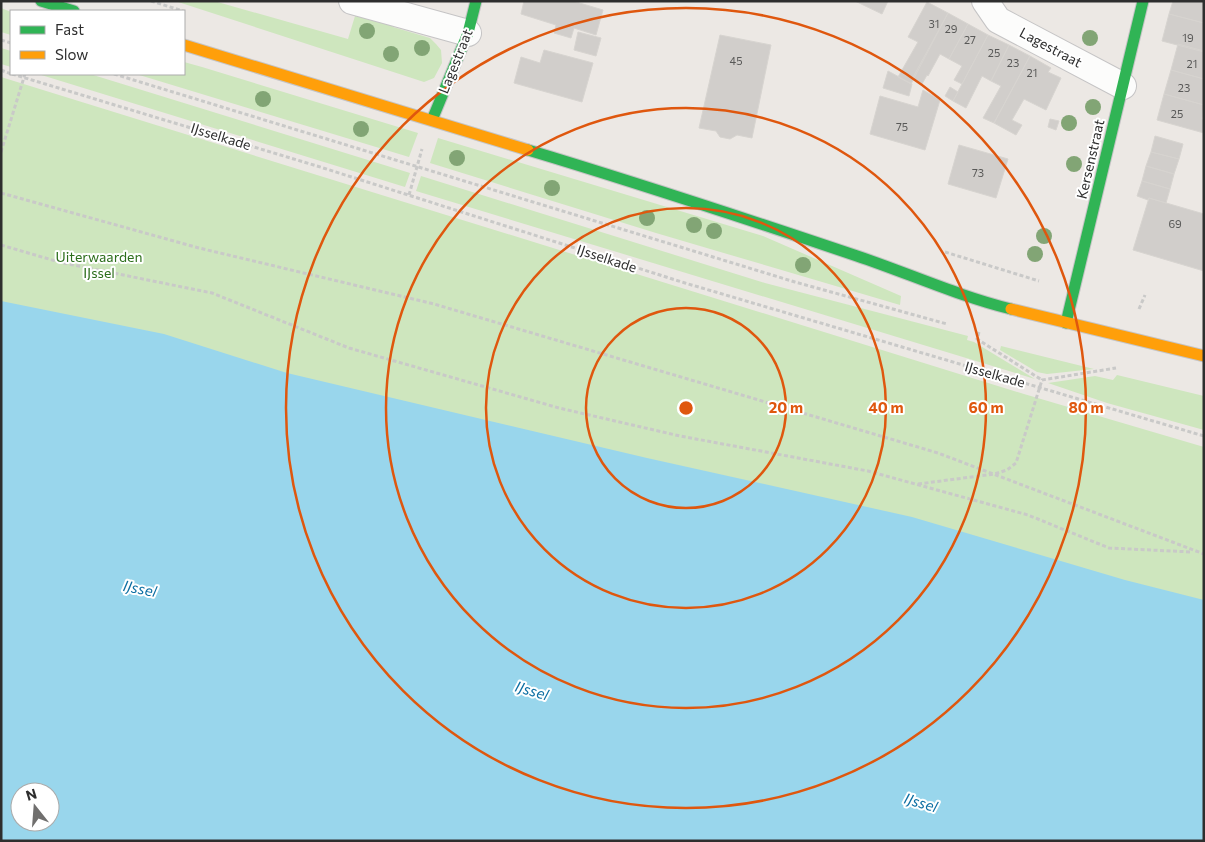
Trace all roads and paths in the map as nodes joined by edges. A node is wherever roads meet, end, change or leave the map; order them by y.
1 (41, 1) edge
2 (151, 1) edge
3 (352, 1) edge
4 (476, 1) edge
5 (985, 1) edge
6 (1143, 1) edge
7 (71, 10) edge
8 (180, 10) edge
9 (468, 33) junction
10 (185, 45) edge
11 (117, 75) edge
12 (24, 76) edge
13 (1123, 86) junction
14 (432, 120) junction
15 (1, 152) edge
16 (417, 165) junction
17 (1, 193) edge
18 (409, 195) junction
19 (1, 245) edge
20 (1066, 323) junction
21 (951, 325) dead end
22 (970, 330) dead end
23 (988, 335) dead end
24 (1204, 356) edge
25 (1107, 366) dead end
26 (1117, 368) dead end
27 (1040, 387) junction
28 (1204, 436) edge
29 (994, 474) junction
30 (916, 484) junction
31 (1195, 552) junction
32 (1204, 554) edge

1 - 7 street
2 - 8 path
3 - 9 street
4 - 9 street, Lagestraat
5 - 13 street, Lagestraat
6 - 13 street, Kersenstraat
9 - 14 street, Lagestraat
10 - 14 street
11 - 16 path, IJsselkade
12 - 15 path
12 - 18 path, IJsselkade
13 - 20 street, Kersenstraat
14 - 20 street
16 - 18 path
16 - 21 path, IJsselkade
17 - 29 path
18 - 27 path, IJsselkade
19 - 30 path
20 - 24 street
22 - 23 path
25 - 26 path
27 - 28 path, IJsselkade
27 - 29 path
29 - 30 path
29 - 31 path
30 - 31 path
31 - 32 path

